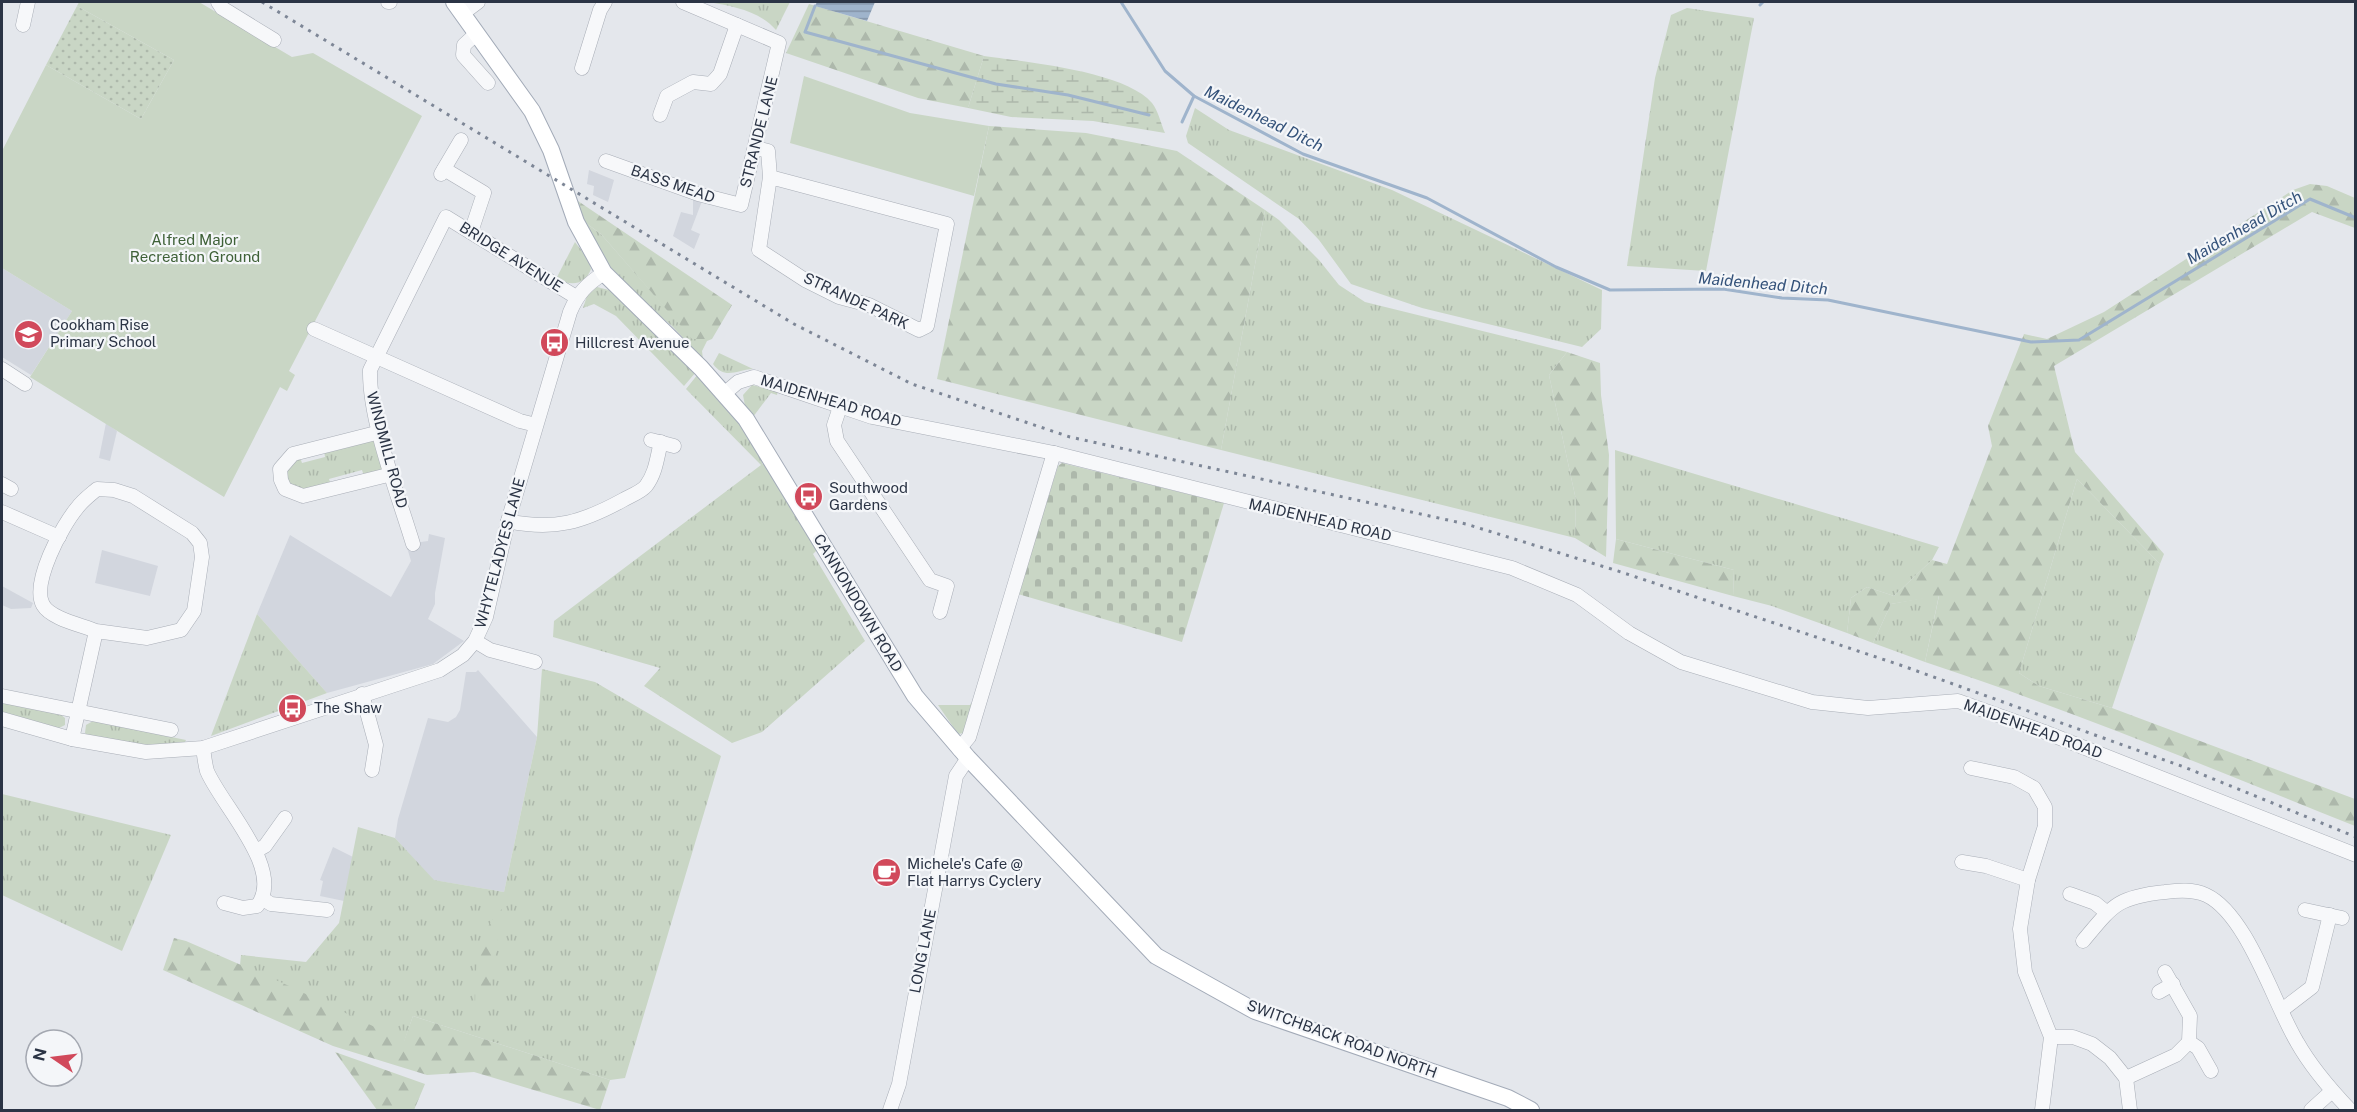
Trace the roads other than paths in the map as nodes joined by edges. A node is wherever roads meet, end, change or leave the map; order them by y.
1 (28, 2) edge
2 (218, 2) edge
3 (478, 2) edge
4 (605, 2) edge
5 (683, 2) edge
6 (458, 8) edge
7 (23, 25) dead end
8 (737, 25) junction
9 (476, 34) junction
10 (269, 35) dead end
11 (582, 68) dead end
12 (482, 79) dead end
13 (660, 116) dead end
14 (461, 140) dead end
15 (756, 148) junction
16 (606, 160) dead end
17 (770, 177) junction
18 (741, 205) joint
19 (446, 217) joint
20 (471, 232) junction
21 (604, 273) junction
22 (576, 297) junction
23 (314, 328) dead end
24 (376, 357) junction
25 (2, 369) edge
26 (25, 384) dead end
27 (724, 393) junction
28 (840, 406) junction
29 (536, 425) junction
30 (380, 432) junction
31 (662, 443) dead end
32 (1054, 453) junction
33 (392, 474) junction
34 (2, 512) edge
35 (508, 521) junction
36 (59, 537) junction
37 (413, 544) dead end
38 (940, 612) dead end
39 (96, 631) junction
40 (475, 641) junction
41 (535, 662) dead end
42 (362, 694) junction
43 (2, 696) edge
44 (79, 711) junction
45 (2, 719) edge
46 (171, 730) dead end
47 (72, 739) junction
48 (203, 748) junction
49 (964, 753) junction
50 (1971, 768) dead end
51 (372, 770) dead end
52 (285, 818) dead end
53 (256, 851) junction
54 (2355, 855) edge
55 (1962, 862) dead end
56 (2028, 880) junction
57 (2070, 894) dead end
58 (263, 899) junction
59 (224, 903) dead end
60 (327, 910) dead end
61 (2305, 910) dead end
62 (2106, 912) junction
63 (2083, 941) dead end
64 (2165, 972) dead end
65 (2172, 984) junction
66 (2159, 992) dead end
67 (2282, 1010) junction
68 (2050, 1037) junction
69 (2189, 1042) junction
70 (2211, 1071) dead end
71 (2126, 1078) junction
72 (2332, 1091) junction
73 (890, 1110) edge
74 (1531, 1110) edge
75 (2042, 1110) edge
76 (2130, 1110) edge
77 (2311, 1110) edge
78 (2350, 1110) edge

1 - 7 street
2 - 10 street
3 - 6 street
4 - 11 street
5 - 8 street
6 - 9 main road
8 - 13 street
8 - 15 street, STRANDE LANE
9 - 12 street
9 - 21 main road
14 - 20 street
15 - 17 street, STRANDE PARK
15 - 18 street, STRANDE LANE
16 - 18 street, BASS MEAD
17 - 17 street, STRANDE PARK
19 - 20 street, BRIDGE AVENUE
19 - 24 street, WINDMILL ROAD
20 - 22 street, BRIDGE AVENUE
21 - 22 street
21 - 27 main road
22 - 29 street, WHYTELADYES LANE
23 - 24 street
24 - 29 street
24 - 30 street, WINDMILL ROAD
25 - 26 street
27 - 28 street, MAIDENHEAD ROAD
27 - 49 main road, CANNONDOWN ROAD
28 - 32 street, MAIDENHEAD ROAD
28 - 38 street
29 - 35 street, WHYTELADYES LANE
30 - 33 street, WINDMILL ROAD
30 - 33 street
31 - 35 street
32 - 49 street, LONG LANE
32 - 54 street, MAIDENHEAD ROAD
33 - 37 street, WINDMILL ROAD
34 - 36 street
35 - 40 street, WHYTELADYES LANE
36 - 39 street
36 - 39 street
39 - 44 street
40 - 41 street
40 - 42 street, WHYTELADYES LANE
42 - 48 street, WHYTELADYES LANE
42 - 51 street
43 - 44 street
44 - 46 street
44 - 47 street
45 - 47 street, WHYTELADYES LANE
47 - 48 street, WHYTELADYES LANE
48 - 53 street
49 - 73 street, LONG LANE
49 - 74 main road, SWITCHBACK ROAD NORTH
50 - 56 street
52 - 53 street
53 - 58 street
55 - 56 street
56 - 68 street
57 - 62 street
58 - 59 street
58 - 60 street
61 - 67 street
62 - 63 street
62 - 67 street
64 - 65 street
65 - 66 street
65 - 69 street
67 - 72 street
68 - 71 street
68 - 75 street
69 - 70 street
69 - 71 street
71 - 76 street
72 - 77 street
72 - 78 street

